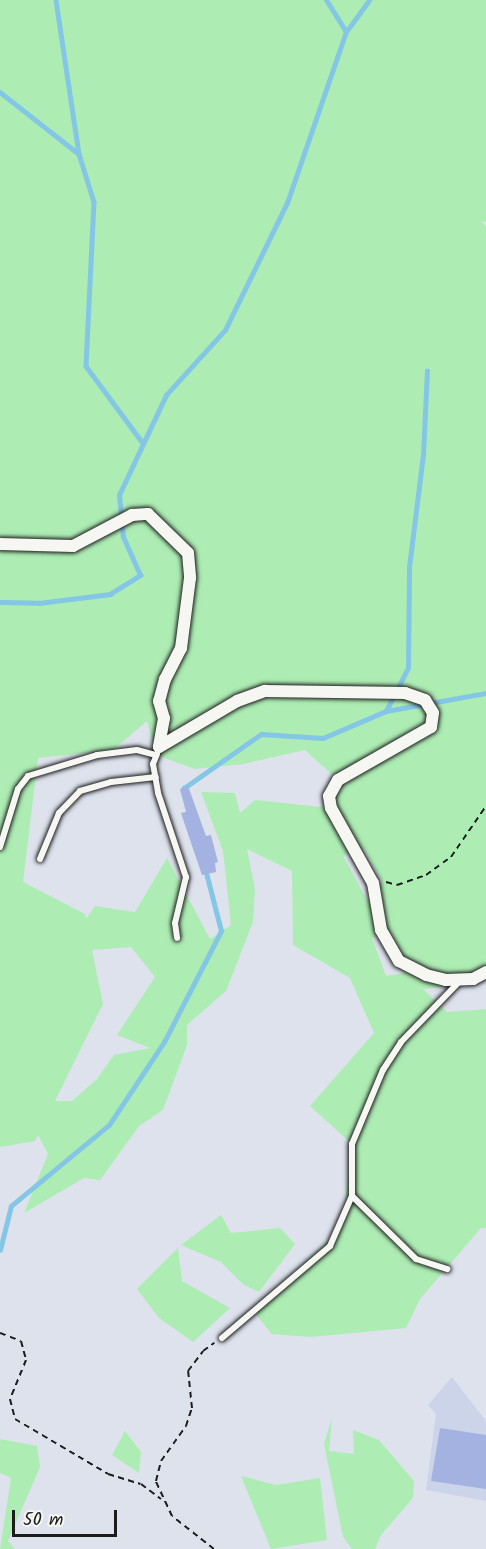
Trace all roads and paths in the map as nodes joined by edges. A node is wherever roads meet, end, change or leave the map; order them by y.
1 (0, 544) edge
2 (157, 751) junction
3 (156, 777) junction
4 (486, 806) edge
5 (0, 847) edge
6 (40, 859) dead end
7 (371, 879) junction
8 (177, 938) dead end
9 (486, 972) edge
10 (460, 980) junction
11 (352, 1196) junction
12 (447, 1269) dead end
13 (0, 1333) edge
14 (222, 1338) joint
15 (161, 1499) junction
16 (214, 1549) edge

1 - 2 street
2 - 3 lane
2 - 5 lane
2 - 7 street
3 - 6 lane
3 - 8 lane
4 - 7 path
7 - 10 street
9 - 10 street
10 - 11 lane
11 - 12 lane
11 - 14 lane
13 - 15 path
14 - 15 path
15 - 16 path

